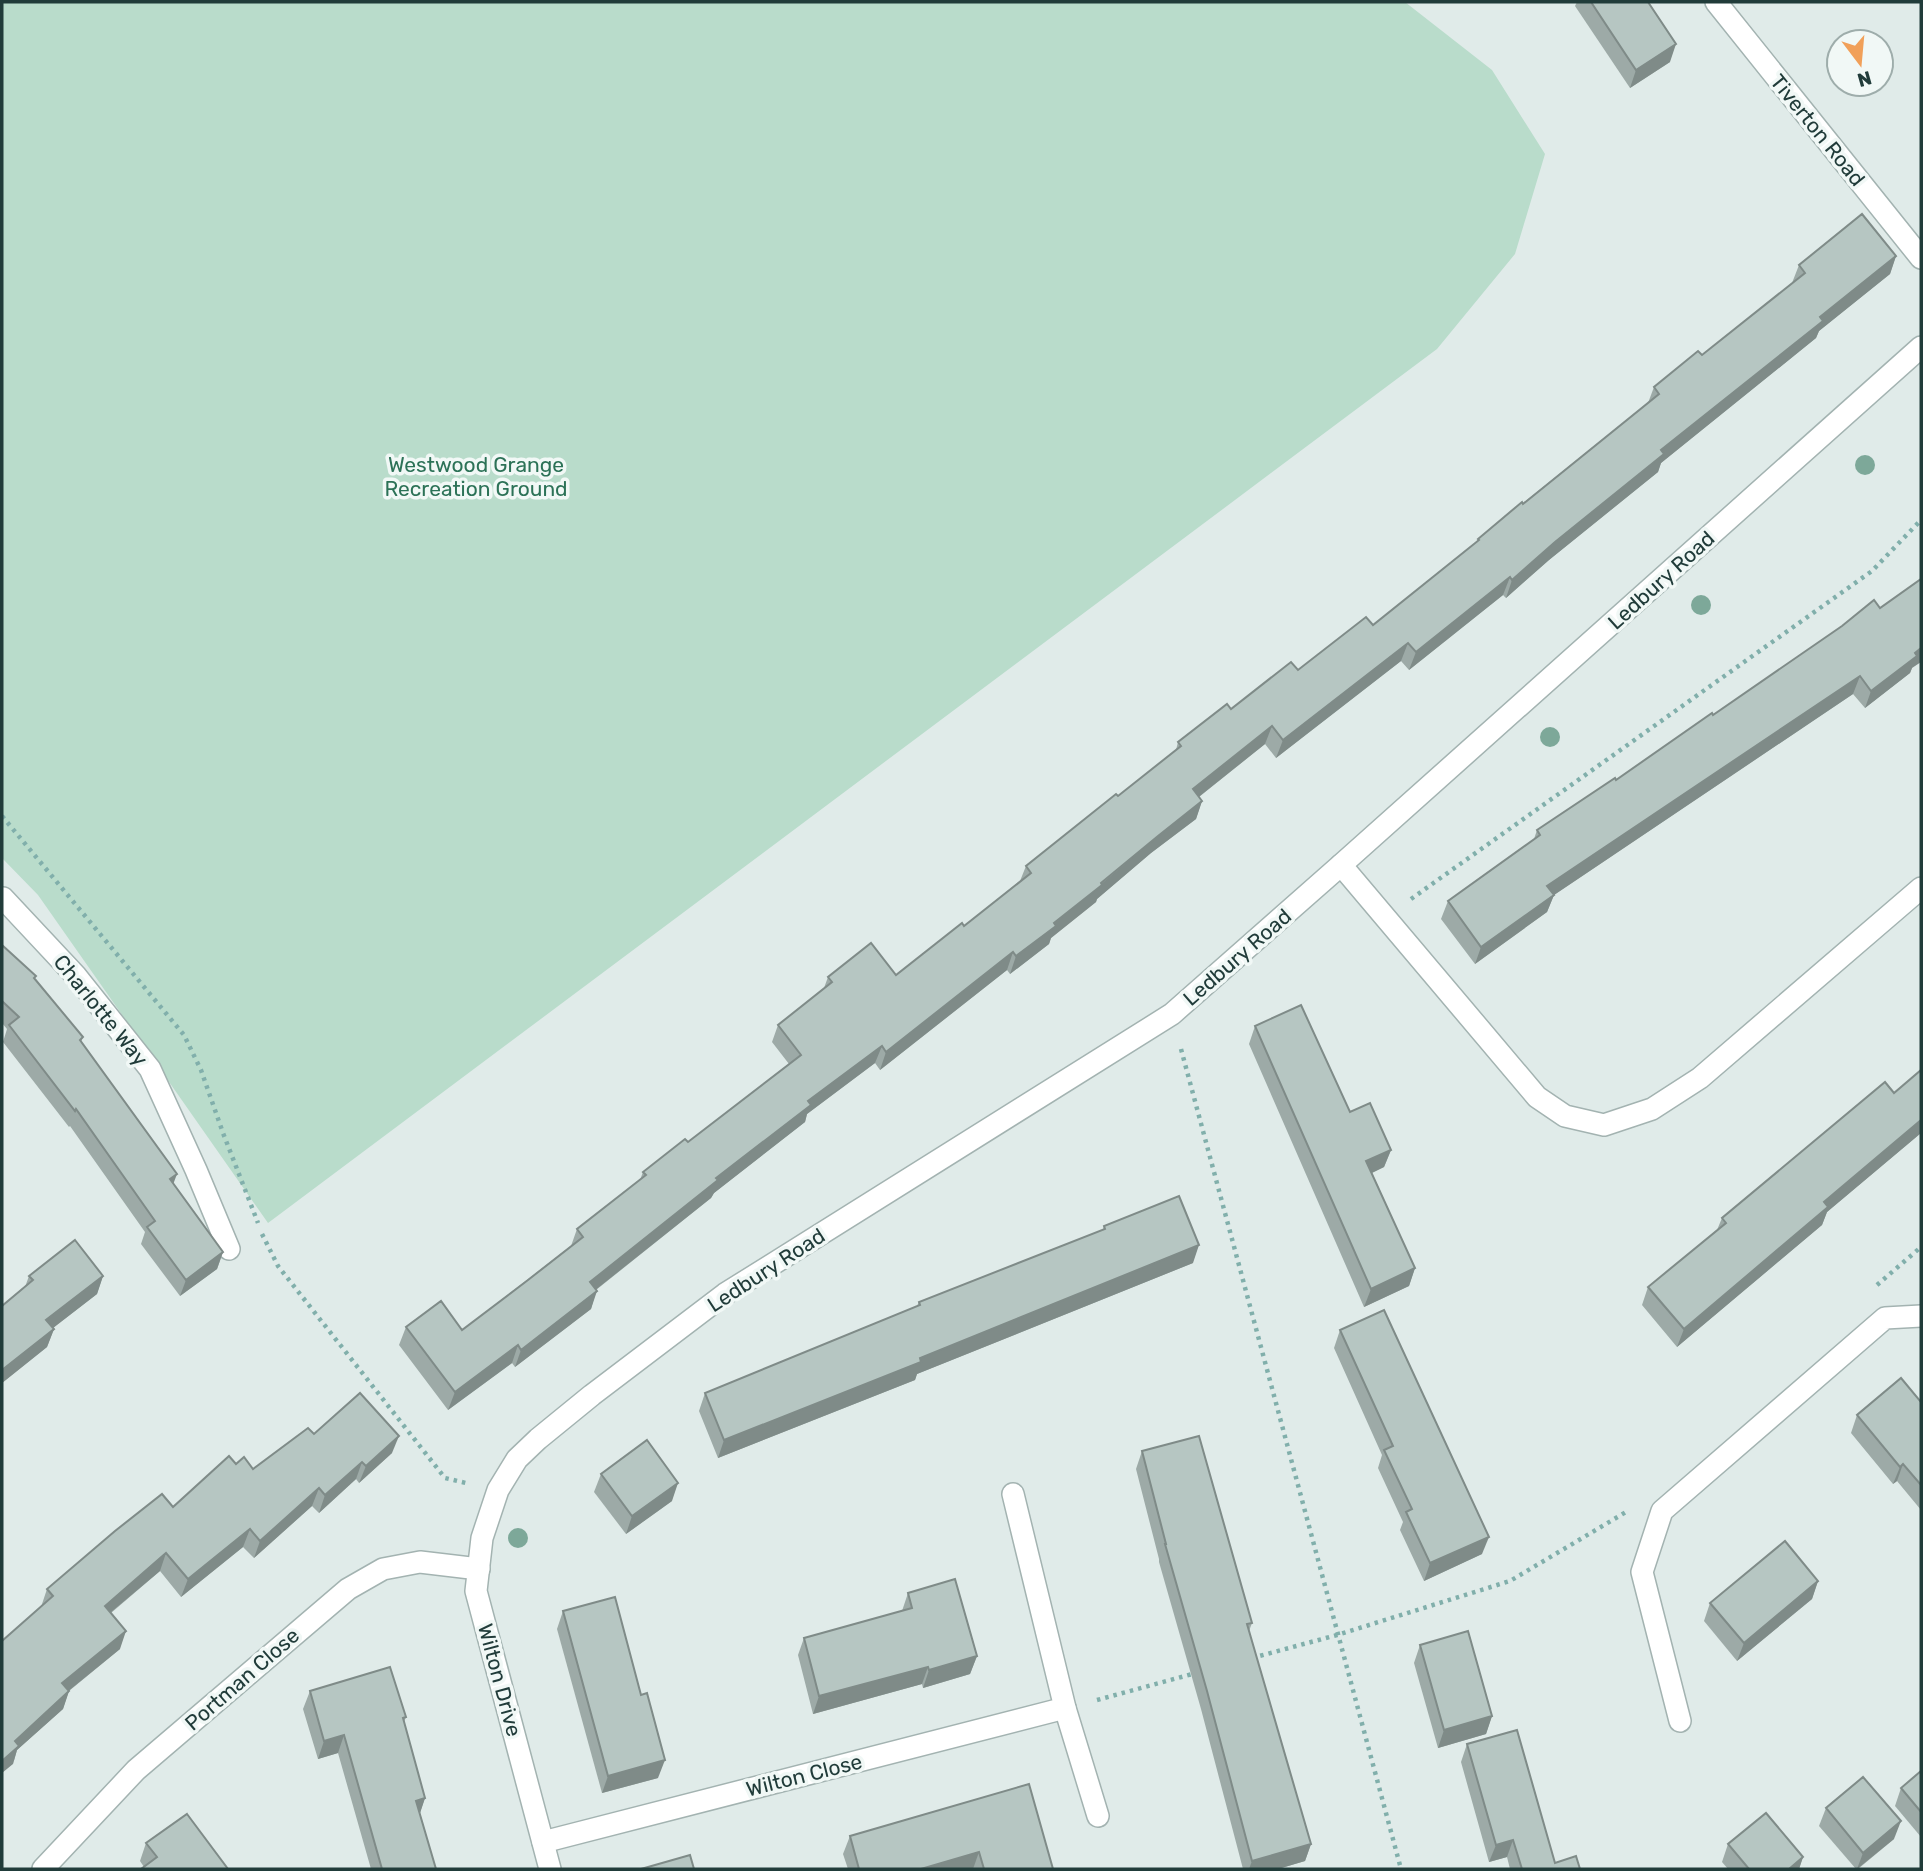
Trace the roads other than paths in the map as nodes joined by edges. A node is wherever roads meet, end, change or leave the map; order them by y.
1 (1716, 2) edge
2 (1921, 258) edge
3 (1921, 347) edge
4 (1341, 866) junction
5 (1921, 888) edge
6 (2, 898) edge
7 (229, 1250) dead end
8 (1921, 1316) edge
9 (498, 1490) joint
10 (1013, 1494) dead end
11 (479, 1569) junction
12 (1065, 1708) junction
13 (1680, 1721) dead end
14 (1098, 1816) dead end
15 (543, 1842) junction
16 (43, 1869) edge
17 (550, 1869) edge

1 - 2 street, Tiverton Road
3 - 4 street, Ledbury Road
4 - 5 street
4 - 9 street, Ledbury Road
6 - 7 street, Charlotte Way
8 - 13 street
9 - 11 street, Wilton Drive
10 - 12 street
11 - 15 street, Wilton Drive
11 - 16 street, Portman Close
12 - 14 street
12 - 15 street, Wilton Close
15 - 17 street, Wilton Drive

